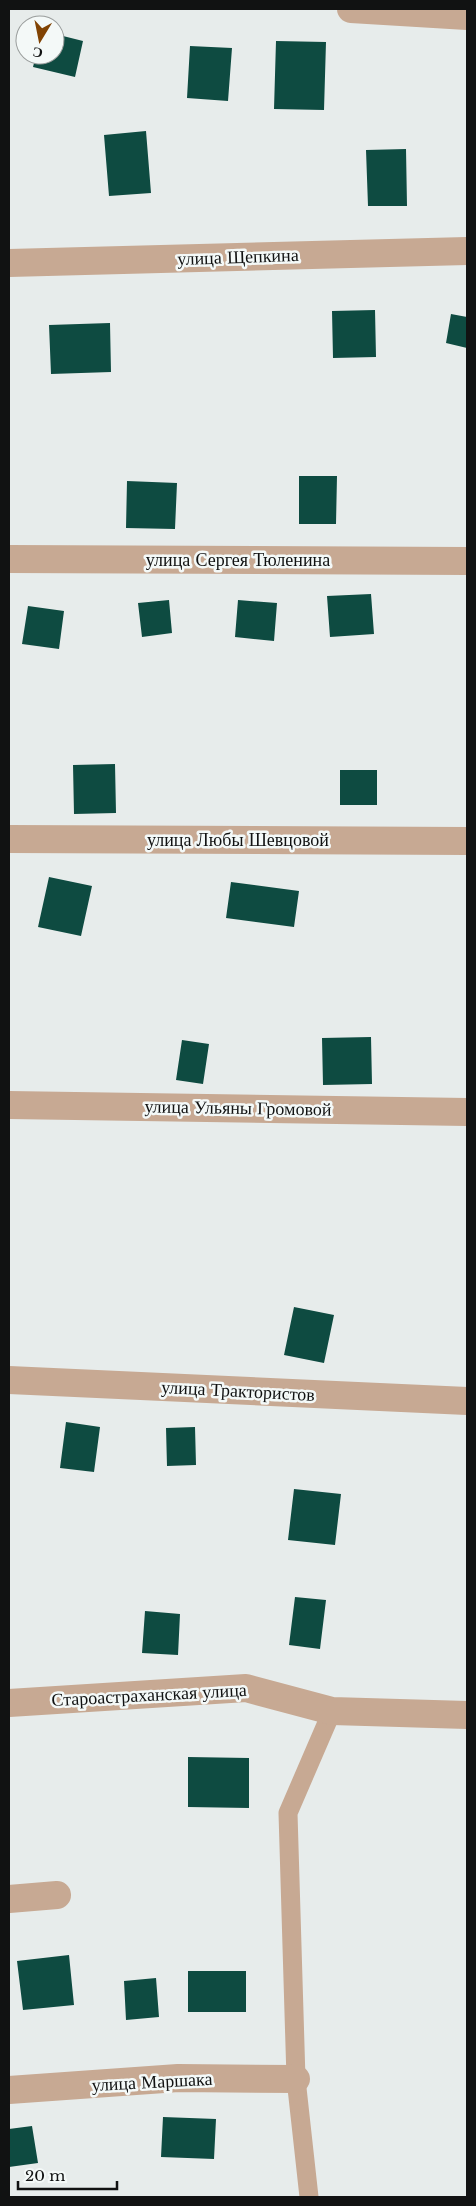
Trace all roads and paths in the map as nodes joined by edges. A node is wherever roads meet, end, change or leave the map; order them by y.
1 (351, 9) edge
2 (467, 16) edge
3 (467, 251) edge
4 (9, 263) edge
5 (9, 559) edge
6 (467, 562) edge
7 (9, 839) edge
8 (467, 841) edge
9 (9, 1105) edge
10 (467, 1112) edge
11 (9, 1380) edge
12 (467, 1401) edge
13 (9, 1703) edge
14 (332, 1711) junction
15 (467, 1714) edge
16 (57, 1895) dead end
17 (9, 1898) edge
18 (296, 2079) junction
19 (9, 2090) edge
20 (309, 2197) edge

1 - 2 street
3 - 4 street, улица Щепкина
5 - 6 street, улица Сергея Тюленина
7 - 8 street, улица Любы Шевцовой
9 - 10 street, улица Ульяны Громовой
11 - 12 street, улица Трактористов
13 - 14 street, Староастраханская улица
14 - 15 street, Староастраханская улица
14 - 18 lane
16 - 17 street
18 - 19 street, улица Маршака
18 - 20 lane

